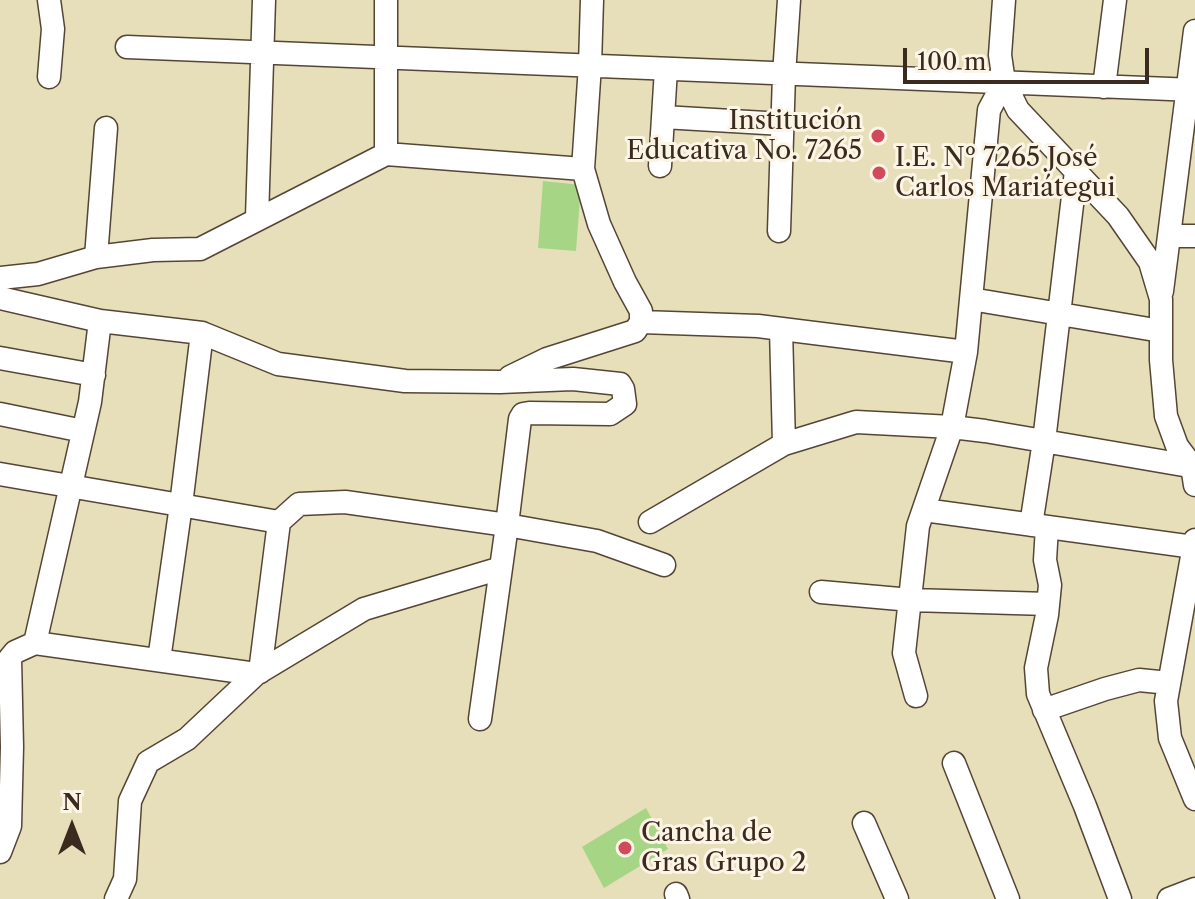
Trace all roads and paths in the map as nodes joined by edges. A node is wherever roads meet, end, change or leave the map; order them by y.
1 (49, 0) edge
2 (264, 0) edge
3 (386, 0) edge
4 (592, 0) edge
5 (789, 0) edge
6 (1004, 0) edge
7 (1115, 0) edge
8 (1195, 31) edge
9 (127, 47) dead end
10 (262, 53) junction
11 (386, 58) junction
12 (590, 65) junction
13 (666, 69) junction
14 (784, 75) junction
15 (49, 77) dead end
16 (1004, 82) junction
17 (1104, 87) junction
18 (1191, 90) edge
19 (663, 117) junction
20 (783, 124) junction
21 (106, 128) dead end
22 (386, 154) junction
23 (660, 166) dead end
24 (583, 169) junction
25 (1076, 171) junction
26 (257, 218) junction
27 (779, 231) dead end
28 (1169, 236) junction
29 (1195, 236) edge
30 (96, 257) junction
31 (0, 295) edge
32 (971, 299) junction
33 (1161, 299) junction
34 (1059, 314) junction
35 (100, 321) junction
36 (641, 322) junction
37 (781, 329) junction
38 (1161, 331) junction
39 (202, 333) junction
40 (966, 352) junction
41 (0, 358) edge
42 (94, 375) junction
43 (500, 382) junction
44 (0, 414) edge
45 (952, 427) junction
46 (83, 431) junction
47 (1044, 441) junction
48 (784, 444) junction
49 (1194, 473) edge
50 (0, 474) edge
51 (71, 487) junction
52 (181, 505) junction
53 (924, 510) junction
54 (279, 522) junction
55 (650, 522) dead end
56 (507, 525) junction
57 (1039, 526) junction
58 (1194, 544) edge
59 (664, 565) dead end
60 (501, 568) junction
61 (821, 592) dead end
62 (911, 600) junction
63 (1048, 604) junction
64 (35, 643) junction
65 (159, 660) junction
66 (258, 673) junction
67 (1169, 683) junction
68 (916, 696) dead end
69 (1044, 710) junction
70 (480, 719) dead end
71 (954, 763) dead end
72 (1195, 799) edge
73 (864, 823) dead end
74 (0, 852) edge
75 (1195, 889) edge
76 (116, 899) edge
77 (897, 899) edge
78 (1008, 899) edge
79 (1120, 899) edge
80 (1169, 899) edge

1 - 15 street
2 - 10 street
3 - 11 street
4 - 12 street
5 - 14 street
6 - 16 street
7 - 17 street
8 - 18 street
9 - 10 street
10 - 11 street
10 - 26 street
11 - 12 street
11 - 22 street
12 - 13 street
12 - 24 street
13 - 14 street
13 - 19 street
14 - 16 street
14 - 20 street
16 - 17 street
16 - 25 street
16 - 32 street
17 - 18 street
18 - 28 street
19 - 20 street
19 - 23 street
20 - 27 street
21 - 30 street
22 - 24 street
22 - 26 street
24 - 36 street
25 - 33 street
25 - 34 street
26 - 30 street
28 - 29 street
28 - 33 street
30 - 31 street
31 - 35 street
32 - 34 street
32 - 40 street
33 - 38 street
34 - 38 street
34 - 47 street
35 - 39 street
35 - 42 street
36 - 37 street
36 - 43 street
37 - 40 street
37 - 48 street
38 - 49 street
39 - 43 street
39 - 52 street
40 - 45 street
41 - 42 street
42 - 46 street
43 - 56 street
44 - 46 street
45 - 47 street
45 - 48 street
45 - 53 street
46 - 51 street
47 - 49 street
47 - 57 street
48 - 55 street
50 - 51 street
51 - 52 street
51 - 64 street
52 - 54 street
52 - 65 street
53 - 57 street
53 - 62 street
54 - 56 street
54 - 66 street
56 - 59 street
56 - 60 street
57 - 58 street
57 - 63 street
58 - 67 street
60 - 66 street
60 - 70 street
61 - 62 street
62 - 63 street
62 - 68 street
63 - 69 street
64 - 65 street
64 - 74 street
65 - 66 street
66 - 76 street
67 - 69 street
67 - 72 street
69 - 79 street
71 - 78 street
73 - 77 street
75 - 80 street

